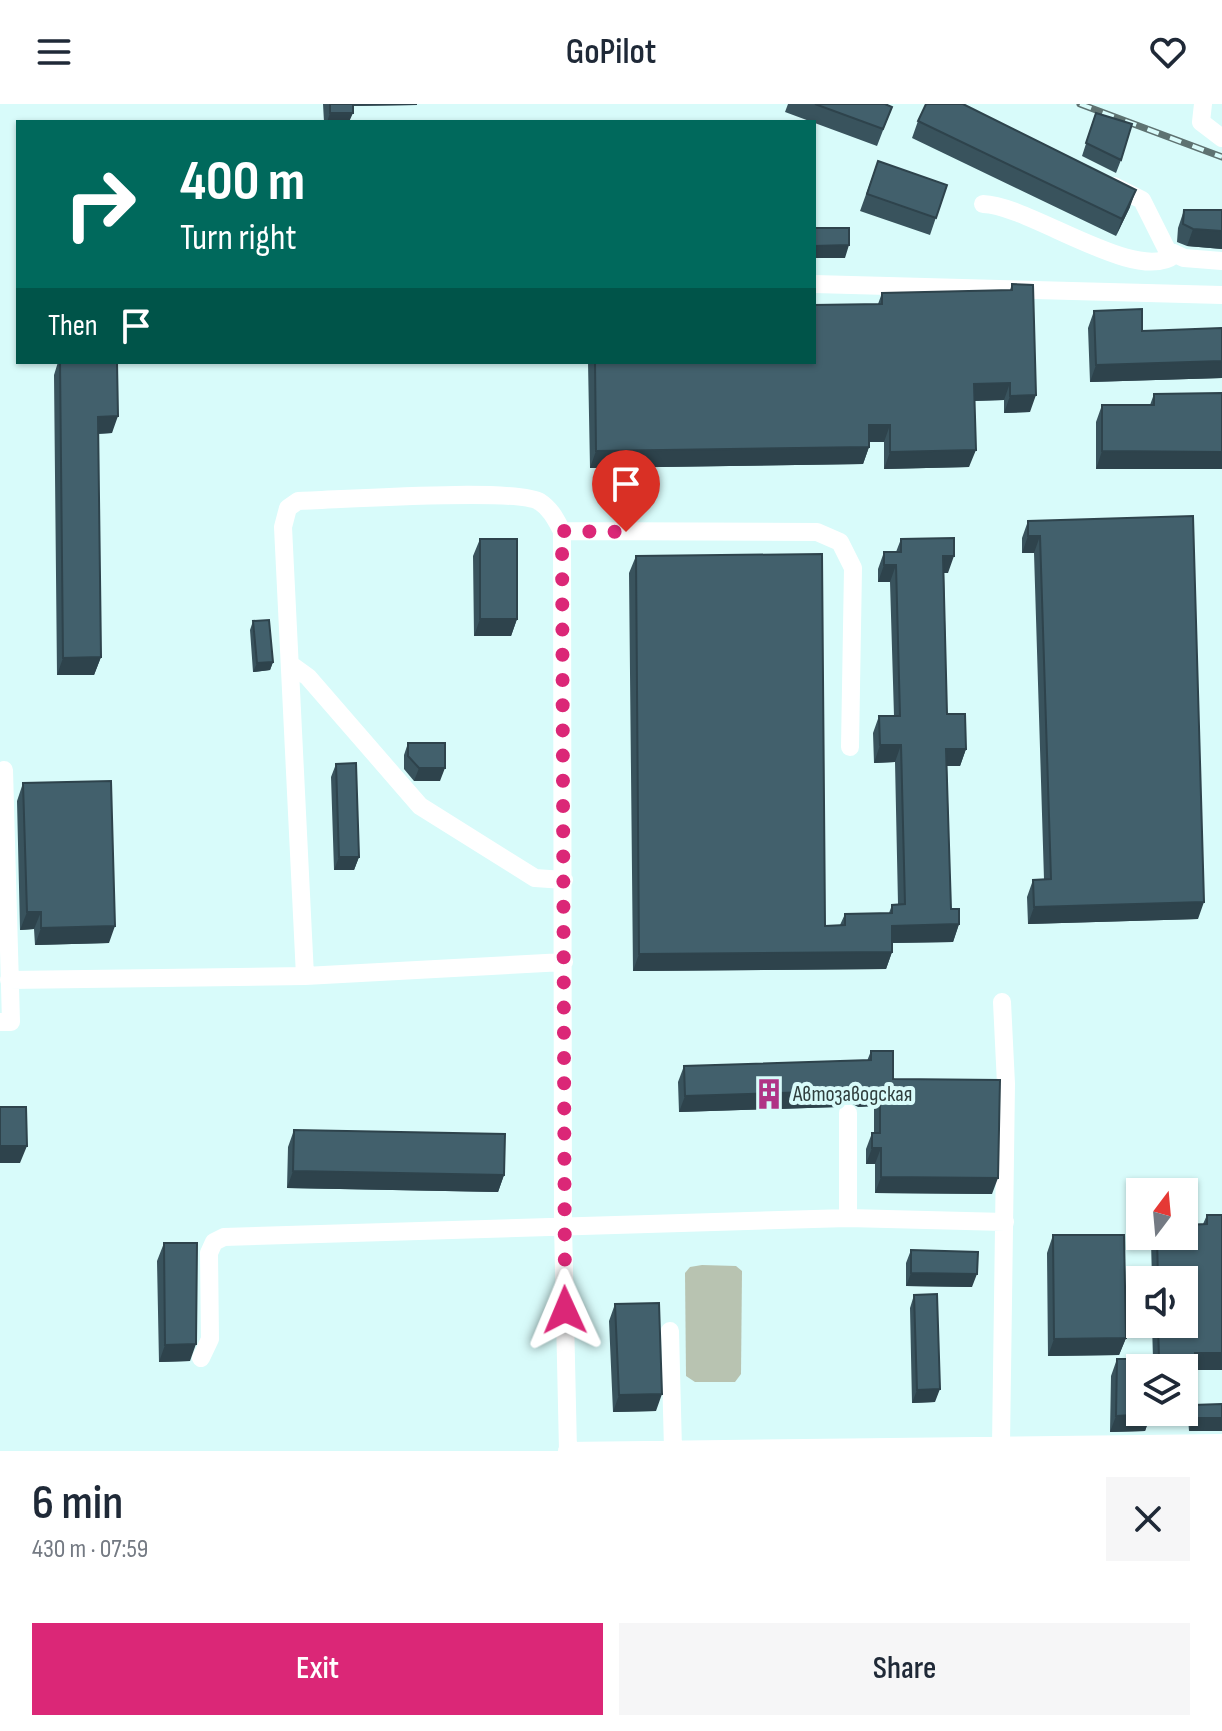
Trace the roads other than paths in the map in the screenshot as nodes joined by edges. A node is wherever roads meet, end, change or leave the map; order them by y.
1 (1203, 104) edge
2 (1222, 138) edge
3 (1102, 180) edge
4 (983, 204) dead end
5 (1174, 255) junction
6 (1222, 261) edge
7 (816, 284) edge
8 (1222, 295) edge
9 (562, 531) junction
10 (290, 664) junction
11 (850, 747) dead end
12 (4, 770) dead end
13 (564, 880) junction
14 (564, 962) junction
15 (305, 976) junction
16 (9, 980) junction
17 (1002, 1002) dead end
18 (0, 1022) edge
19 (848, 1113) dead end
20 (848, 1218) junction
21 (1005, 1222) junction
22 (563, 1225) junction
23 (670, 1331) dead end
24 (201, 1358) dead end
25 (1222, 1443) edge
26 (1001, 1445) junction
27 (673, 1450) edge
28 (567, 1451) edge

1 - 2 street
3 - 5 street
4 - 5 street
5 - 6 street
7 - 8 street
9 - 10 street
9 - 11 street
9 - 13 street
10 - 13 street
10 - 15 street
12 - 16 street
13 - 14 street
14 - 15 street
14 - 22 street
15 - 16 street
16 - 18 street
17 - 21 street
19 - 20 street
20 - 21 street
20 - 22 street
21 - 26 street
22 - 24 street
22 - 28 street
23 - 27 street
25 - 26 street
26 - 27 street
27 - 28 street

